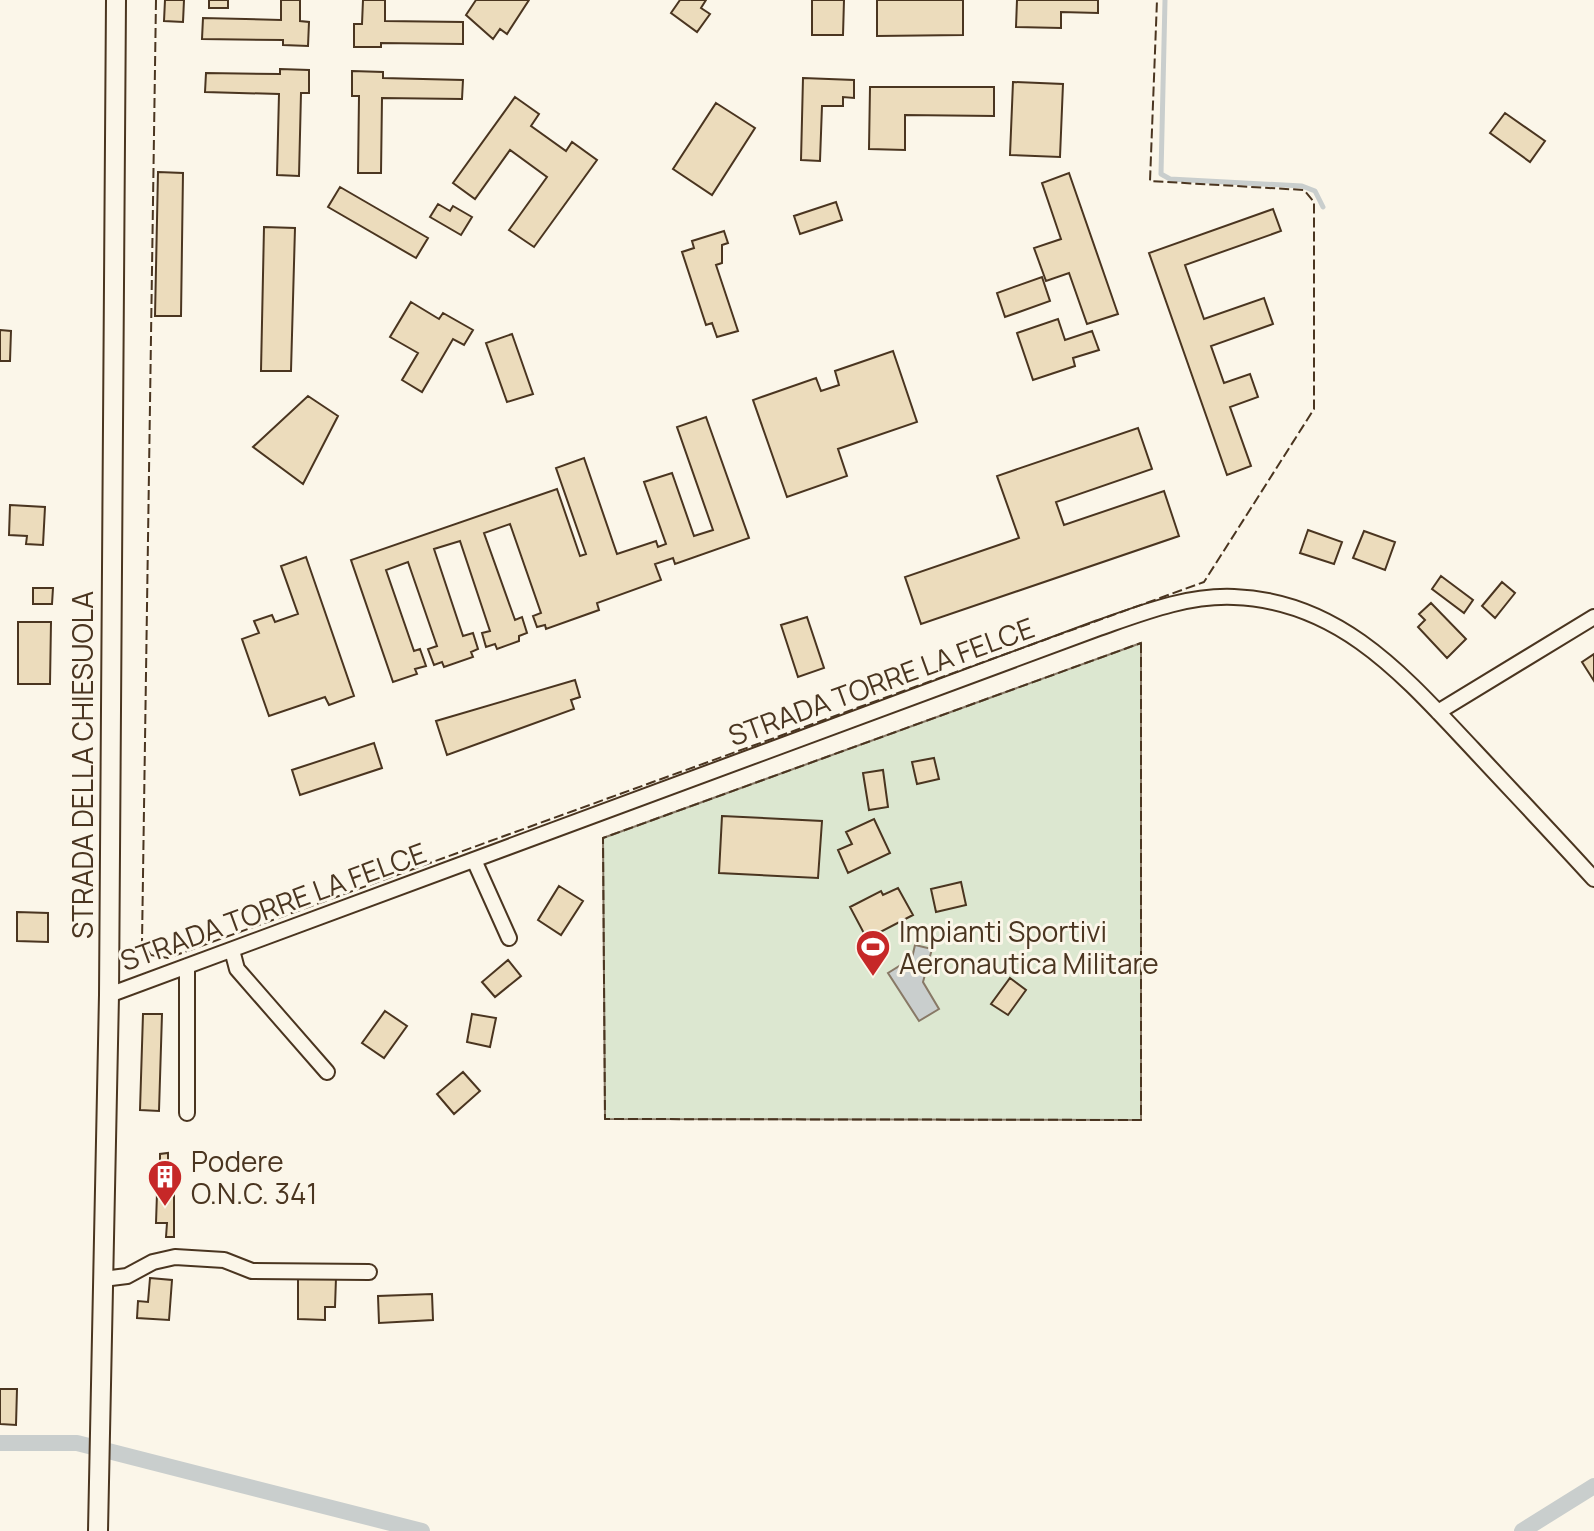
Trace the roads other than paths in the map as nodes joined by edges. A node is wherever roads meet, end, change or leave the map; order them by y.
1 (116, 0) edge
2 (1594, 617) edge
3 (1438, 712) junction
4 (474, 860) junction
5 (1594, 879) edge
6 (509, 938) dead end
7 (232, 950) junction
8 (187, 966) junction
9 (109, 995) junction
10 (327, 1072) dead end
11 (187, 1113) dead end
12 (369, 1272) dead end
13 (103, 1279) junction
14 (98, 1531) edge

1 - 9 street, STRADA DELLA CHIESUOLA
2 - 3 street
3 - 4 street, STRADA TORRE LA FELCE
3 - 5 street, STRADA TORRE LA FELCE
4 - 6 street
4 - 7 street, STRADA TORRE LA FELCE
7 - 8 street, STRADA TORRE LA FELCE
7 - 10 street
8 - 9 street, STRADA TORRE LA FELCE
8 - 11 street
9 - 13 street, STRADA DELLA CHIESUOLA
12 - 13 street
13 - 14 street, STRADA DELLA CHIESUOLA

